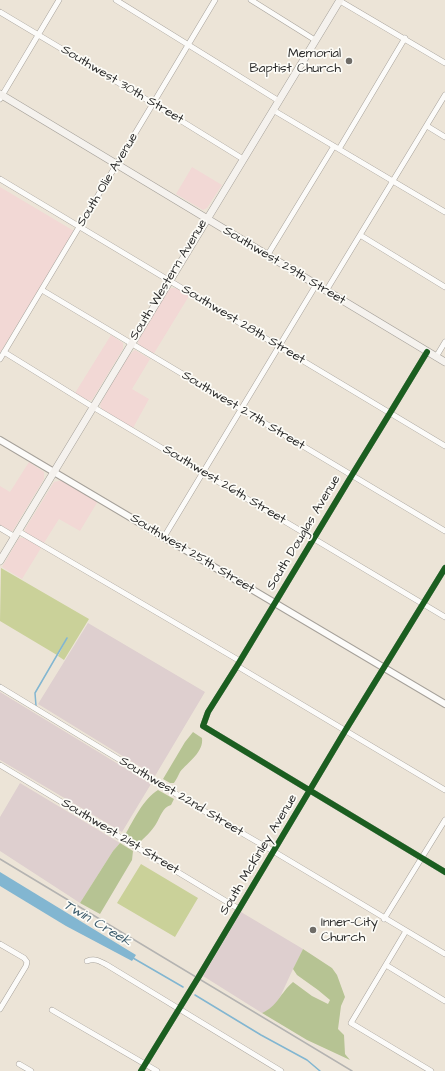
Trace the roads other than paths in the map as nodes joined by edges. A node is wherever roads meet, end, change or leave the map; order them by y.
1 (59, 0) edge
2 (116, 0) edge
3 (216, 0) edge
4 (251, 0) edge
5 (340, 0) edge
6 (0, 12) edge
7 (38, 36) junction
8 (405, 38) junction
9 (316, 40) junction
10 (189, 45) junction
11 (445, 63) edge
12 (1, 96) edge
13 (445, 96) edge
14 (278, 101) junction
15 (154, 104) junction
16 (273, 110) junction
17 (427, 126) junction
18 (445, 137) edge
19 (336, 147) junction
20 (243, 159) junction
21 (117, 165) junction
22 (0, 179) edge
23 (393, 180) junction
24 (445, 212) edge
25 (206, 219) junction
26 (80, 227) junction
27 (360, 235) junction
28 (267, 256) junction
29 (169, 281) junction
30 (316, 285) junction
31 (445, 287) edge
32 (42, 290) junction
33 (326, 291) junction
34 (445, 342) edge
35 (131, 344) junction
36 (279, 347) junction
37 (4, 352) junction
38 (427, 352) junction
39 (436, 357) junction
40 (0, 359) edge
41 (445, 362) edge
42 (93, 407) junction
43 (240, 409) junction
44 (390, 413) junction
45 (0, 440) edge
46 (445, 446) edge
47 (53, 472) junction
48 (203, 472) junction
49 (352, 475) junction
50 (0, 528) edge
51 (445, 531) edge
52 (16, 534) junction
53 (164, 537) junction
54 (314, 538) junction
55 (0, 561) edge
56 (445, 568) edge
57 (275, 603) junction
58 (423, 604) junction
59 (445, 617) edge
60 (239, 664) junction
61 (384, 668) junction
62 (0, 687) edge
63 (445, 704) edge
64 (345, 731) junction
65 (0, 765) edge
66 (310, 790) junction
67 (445, 790) edge
68 (445, 820) edge
69 (273, 851) junction
70 (422, 858) junction
71 (445, 872) edge
72 (239, 908) junction
73 (384, 919) junction
74 (406, 931) junction
75 (0, 944) edge
76 (445, 954) edge
77 (87, 961) dead end
78 (386, 965) junction
79 (445, 1001) edge
80 (179, 1008) junction
81 (0, 1009) edge
82 (52, 1010) dead end
83 (19, 1064) dead end
84 (145, 1064) junction
85 (30, 1071) edge
86 (141, 1071) edge
87 (157, 1071) edge
88 (281, 1071) edge
89 (431, 1071) edge

1 - 7 street
2 - 10 street
3 - 10 street, South Olie Avenue
4 - 9 street
5 - 8 street
5 - 9 main road, South Western Avenue
6 - 7 street, Southwest 30th Street
7 - 12 street
7 - 15 street, Southwest 30th Street
8 - 11 street
8 - 19 street
9 - 14 main road, South Western Avenue
10 - 14 street
10 - 15 street, South Olie Avenue
12 - 21 main road, Southwest 29th Street
13 - 17 street
14 - 16 main road, South Western Avenue
15 - 20 street, Southwest 30th Street
15 - 21 street, South Olie Avenue
16 - 19 street
16 - 20 main road, South Western Avenue
17 - 18 street
17 - 23 street
19 - 23 street
19 - 28 street
20 - 25 main road, South Western Avenue
21 - 25 main road, Southwest 29th Street
21 - 26 street, South Olie Avenue
22 - 26 street, Southwest 28th Street
23 - 24 street
23 - 27 street
25 - 28 main road, Southwest 29th Street
25 - 29 main road, South Western Avenue
26 - 29 street, Southwest 28th Street
26 - 32 street, South Olie Avenue
27 - 31 street
27 - 33 street
28 - 30 main road, Southwest 29th Street
29 - 35 main road, South Western Avenue
29 - 36 street, Southwest 28th Street
30 - 33 main road, Southwest 29th Street
30 - 36 street
32 - 35 street, Southwest 27th Street
32 - 37 street, South Olie Avenue
33 - 38 main road, Southwest 29th Street
34 - 39 street
35 - 42 main road, South Western Avenue
35 - 43 street, Southwest 27th Street
36 - 43 street
36 - 44 street, Southwest 28th Street
37 - 40 street, South Olie Avenue
37 - 42 street, Southwest 26th Street
38 - 39 main road, Southwest 29th Street
38 - 44 street, South Douglas Avenue
39 - 41 main road, Southwest 29th Street
42 - 47 main road, South Western Avenue
42 - 48 street, Southwest 26th Street
43 - 48 street
43 - 49 street, Southwest 27th Street
44 - 46 street, Southwest 28th Street
44 - 49 street, South Douglas Avenue
45 - 47 street, Southwest 25th Street
47 - 52 main road, South Western Avenue
47 - 53 street, Southwest 25th Street
48 - 53 street
48 - 54 street, Southwest 26th Street
49 - 51 street, Southwest 27th Street
49 - 54 street, South Douglas Avenue
50 - 52 street
52 - 55 main road, South Western Avenue
52 - 60 street
53 - 57 street, Southwest 25th Street
54 - 57 street, South Douglas Avenue
54 - 58 street, Southwest 26th Street
56 - 58 street, South McKinley Avenue
57 - 60 street, South Douglas Avenue
57 - 61 street, Southwest 25th Street
58 - 59 street, Southwest 26th Street
58 - 61 street, South McKinley Avenue
60 - 64 street
60 - 66 street, South Douglas Avenue
61 - 63 street, Southwest 25th Street
61 - 64 street, South McKinley Avenue
62 - 69 street, Southwest 22nd Street
64 - 66 street, South McKinley Avenue
64 - 67 street
65 - 72 street, Southwest 21st Street
66 - 69 street, South McKinley Avenue
66 - 70 street
68 - 70 street
69 - 72 street, South McKinley Avenue
69 - 73 street, Southwest 22nd Street
70 - 71 street
70 - 73 street
72 - 80 street, South McKinley Avenue
73 - 74 street, Southwest 22nd Street
74 - 76 street, Southwest 22nd Street
74 - 78 street
75 - 81 street
77 - 80 street
78 - 79 street
78 - 89 street
80 - 84 street, South McKinley Avenue
80 - 88 street
82 - 84 street
83 - 85 street
84 - 86 street, South McKinley Avenue
84 - 87 street

